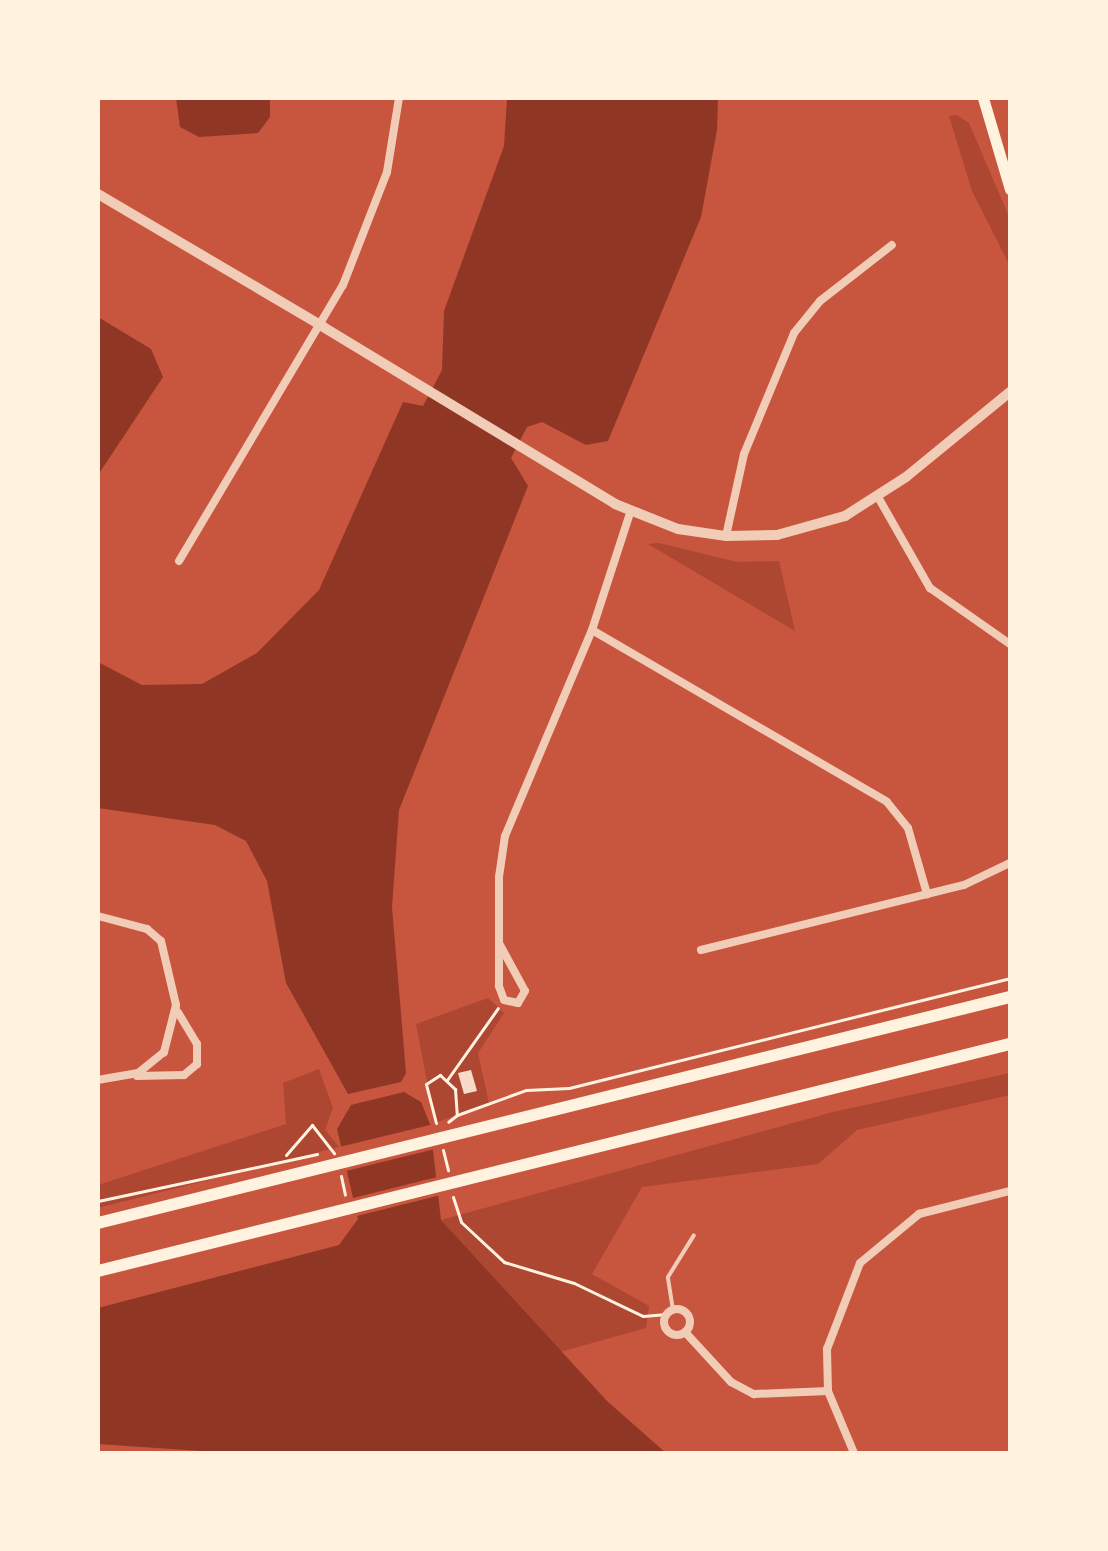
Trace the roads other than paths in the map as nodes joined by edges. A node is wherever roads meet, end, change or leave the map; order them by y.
1 (399, 98) edge
2 (983, 98) edge
3 (1010, 189) edge
4 (98, 194) edge
5 (892, 245) dead end
6 (320, 325) junction
7 (1010, 392) edge
8 (878, 497) junction
9 (631, 510) junction
10 (726, 536) junction
11 (179, 561) dead end
12 (592, 630) junction
13 (1010, 644) edge
14 (1010, 863) edge
15 (927, 894) junction
16 (98, 917) edge
17 (500, 945) junction
18 (701, 950) dead end
19 (1010, 997) edge
20 (176, 1005) junction
21 (169, 1042) junction
22 (1010, 1044) edge
23 (199, 1051) junction
24 (128, 1075) junction
25 (98, 1080) edge
26 (1010, 1191) edge
27 (98, 1223) edge
28 (694, 1235) dead end
29 (98, 1271) edge
30 (670, 1312) junction
31 (685, 1332) junction
32 (828, 1391) junction
33 (854, 1453) edge

1 - 6 street
2 - 3 main road
4 - 6 street
5 - 10 street
6 - 9 street
6 - 11 street
7 - 8 street
8 - 10 street
8 - 13 street
9 - 10 street
9 - 12 street
12 - 15 street
12 - 17 street
14 - 15 street
15 - 18 street
16 - 20 street
17 - 17 street
19 - 27 main road
20 - 21 street
20 - 23 street
21 - 23 street
21 - 24 street
22 - 29 main road
23 - 24 street
24 - 25 street
26 - 32 street
28 - 30 lane
30 - 31 street
30 - 31 street
31 - 32 street
32 - 33 street

